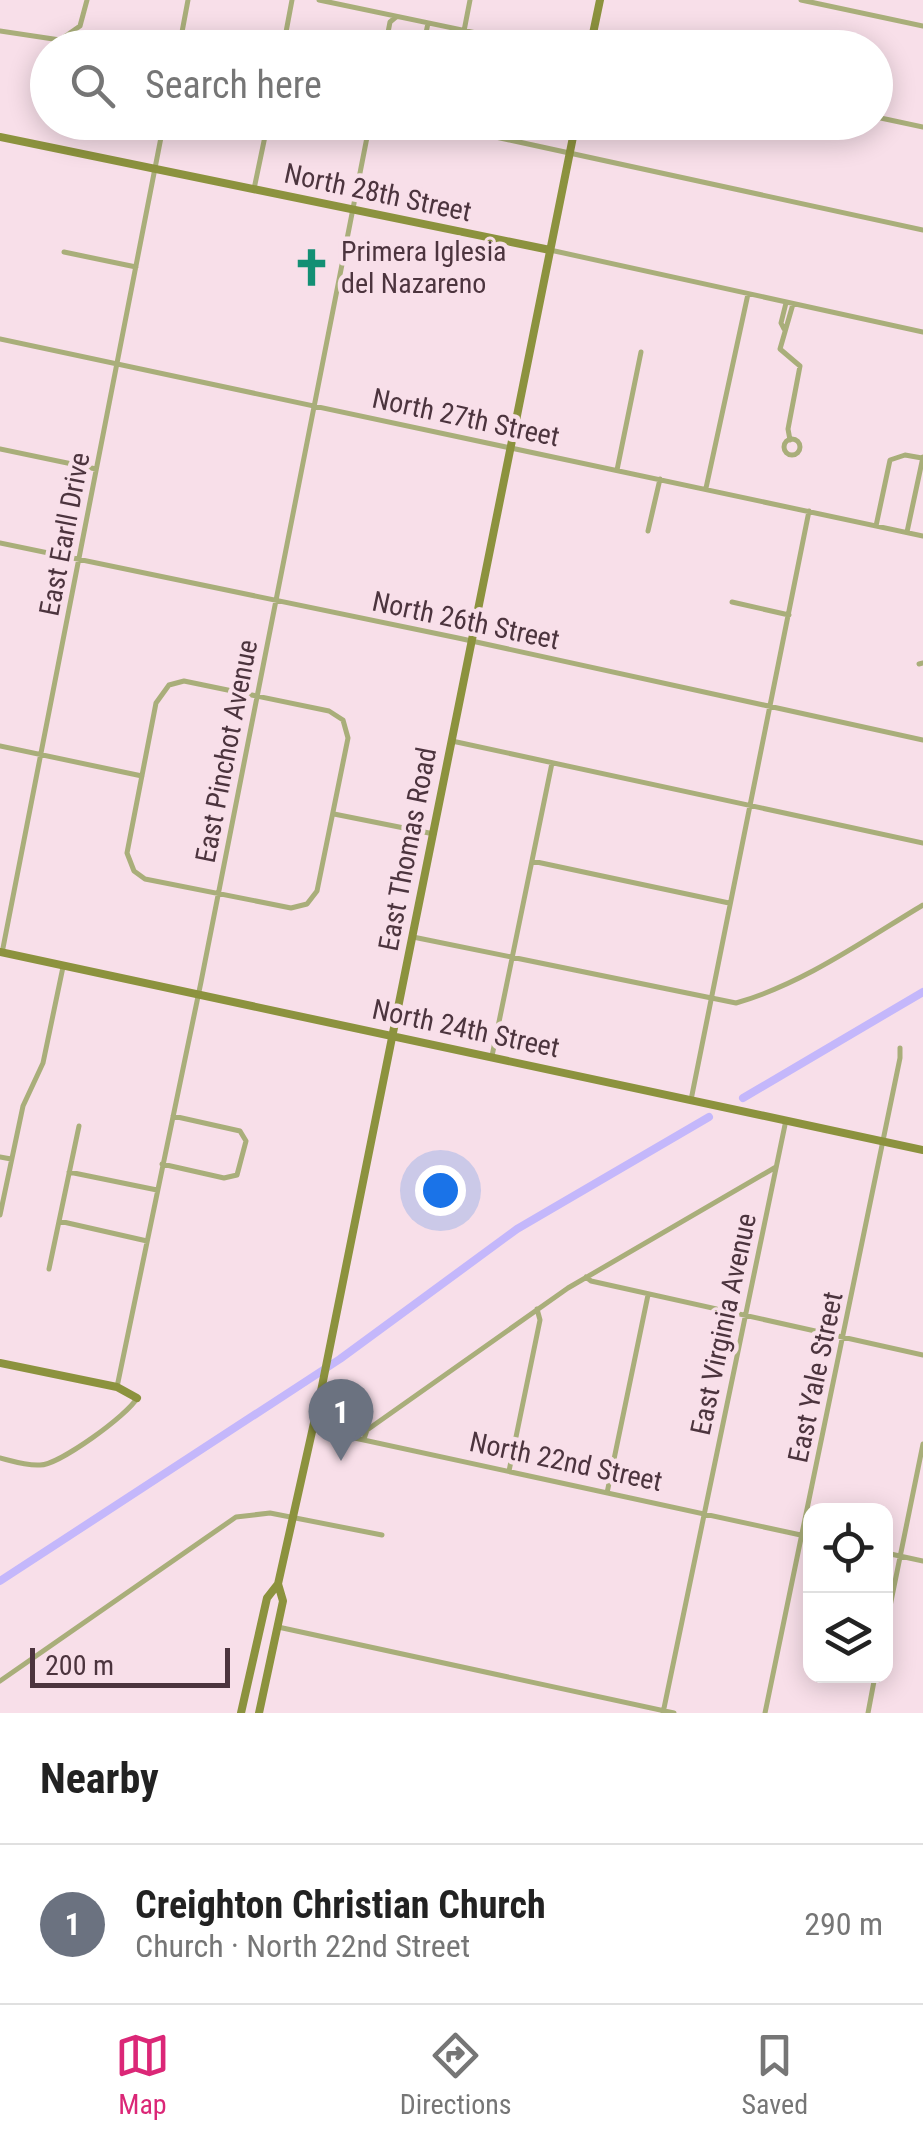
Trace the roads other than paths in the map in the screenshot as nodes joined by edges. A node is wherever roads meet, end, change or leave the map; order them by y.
1 (87, 0) edge
2 (188, 0) edge
3 (292, 0) edge
4 (319, 0) edge
5 (470, 0) edge
6 (600, 0) edge
7 (805, 0) edge
8 (353, 4) edge
9 (396, 17) junction
10 (428, 23) junction
11 (923, 26) edge
12 (76, 30) edge
13 (182, 30) edge
14 (286, 30) edge
15 (388, 30) edge
16 (427, 30) edge
17 (460, 30) edge
18 (464, 30) edge
19 (594, 30) edge
20 (0, 31) edge
21 (30, 36) edge
22 (893, 121) edge
23 (923, 127) edge
24 (0, 137) edge
25 (160, 140) edge
26 (264, 140) edge
27 (366, 140) edge
28 (507, 140) edge
29 (573, 140) edge
30 (570, 154) junction
31 (155, 168) junction
32 (254, 189) junction
33 (353, 209) junction
34 (923, 230) edge
35 (550, 250) junction
36 (64, 252) dead end
37 (136, 267) junction
38 (748, 294) junction
39 (790, 303) junction
40 (923, 332) edge
41 (0, 339) edge
42 (640, 352) dead end
43 (117, 364) junction
44 (314, 406) junction
45 (790, 440) dead end
46 (510, 448) junction
47 (0, 449) edge
48 (923, 457) edge
49 (96, 469) junction
50 (617, 470) junction
51 (660, 478) junction
52 (706, 488) junction
53 (809, 511) junction
54 (876, 526) junction
55 (648, 531) dead end
56 (907, 532) junction
57 (923, 536) edge
58 (0, 543) edge
59 (79, 559) junction
60 (277, 600) junction
61 (732, 602) dead end
62 (789, 615) junction
63 (472, 642) junction
64 (257, 696) junction
65 (770, 708) junction
66 (923, 740) edge
67 (452, 741) junction
68 (0, 746) edge
69 (41, 755) junction
70 (552, 763) junction
71 (142, 776) junction
72 (750, 805) junction
73 (332, 814) junction
74 (434, 834) junction
75 (923, 842) edge
76 (532, 861) junction
77 (218, 894) junction
78 (729, 903) junction
79 (923, 905) edge
80 (413, 937) junction
81 (1, 952) edge
82 (512, 958) junction
83 (64, 966) junction
84 (198, 994) junction
85 (710, 1000) junction
86 (393, 1036) junction
87 (900, 1048) dead end
88 (492, 1056) junction
89 (691, 1100) junction
90 (173, 1116) junction
91 (786, 1120) junction
92 (79, 1126) dead end
93 (884, 1142) junction
94 (923, 1150) edge
95 (0, 1156) edge
96 (12, 1159) junction
97 (162, 1164) junction
98 (776, 1166) junction
99 (69, 1172) junction
100 (157, 1190) junction
101 (0, 1215) edge
102 (59, 1222) junction
103 (147, 1241) junction
104 (49, 1268) dead end
105 (586, 1277) junction
106 (648, 1295) junction
107 (538, 1309) junction
108 (746, 1316) junction
109 (844, 1338) junction
110 (923, 1355) edge
111 (0, 1362) edge
112 (117, 1387) junction
113 (138, 1398) joint
114 (312, 1430) junction
115 (363, 1440) junction
116 (923, 1444) edge
117 (0, 1458) edge
118 (509, 1472) junction
119 (607, 1493) junction
120 (812, 1503) edge
121 (704, 1514) junction
122 (293, 1516) junction
123 (382, 1535) dead end
124 (803, 1535) edge
125 (803, 1549) edge
126 (893, 1554) edge
127 (900, 1556) junction
128 (923, 1562) edge
129 (278, 1584) junction
130 (893, 1593) edge
131 (278, 1627) junction
132 (0, 1681) edge
133 (874, 1683) edge
134 (663, 1712) edge
135 (237, 1713) edge
136 (262, 1713) edge
137 (674, 1713) edge
138 (765, 1713) edge
139 (868, 1713) edge

1 - 12 street
2 - 13 street
3 - 14 street
4 - 8 street
5 - 18 street
6 - 19 main road
7 - 11 street
8 - 9 street
9 - 10 street
9 - 15 street
10 - 16 street
10 - 17 street
20 - 21 street
22 - 23 street
24 - 31 main road, North 28th Street
25 - 31 street, East Earll Drive
26 - 32 street
27 - 33 street, East Pinchot Avenue
28 - 30 street
29 - 30 main road, East Thomas Road
30 - 34 street
30 - 35 main road, East Thomas Road
31 - 32 main road, North 28th Street
31 - 37 street, East Earll Drive
32 - 33 main road, North 28th Street
33 - 35 main road, North 28th Street
33 - 44 street, East Pinchot Avenue
35 - 38 street, North 28th Street
35 - 46 main road, East Thomas Road
36 - 37 street
37 - 43 street, East Earll Drive
38 - 39 street, North 28th Street
38 - 52 street
39 - 40 street, North 28th Street
39 - 45 street
41 - 43 street, North 27th Street
42 - 50 street
43 - 44 street, North 27th Street
43 - 49 street, East Earll Drive
44 - 46 street, North 27th Street
44 - 60 street, East Pinchot Avenue
46 - 50 street, North 27th Street
46 - 63 main road, East Thomas Road
47 - 49 street
48 - 54 street
48 - 56 street
49 - 59 street, East Earll Drive
50 - 51 street, North 27th Street
51 - 52 street, North 27th Street
51 - 55 street
52 - 53 street, North 27th Street
53 - 54 street, North 27th Street
53 - 62 street
54 - 56 street, North 27th Street
56 - 57 street, North 27th Street
58 - 59 street, North 26th Street
59 - 60 street, North 26th Street
59 - 69 street, East Earll Drive
60 - 63 street, North 26th Street
60 - 64 street, East Pinchot Avenue
61 - 62 street
62 - 65 street
63 - 65 street, North 26th Street
63 - 67 main road, East Thomas Road
64 - 71 street
64 - 73 street
64 - 77 street, East Pinchot Avenue
65 - 66 street, North 26th Street
65 - 72 street
67 - 70 street
67 - 74 main road, East Thomas Road
68 - 69 street
69 - 71 street
69 - 81 street, East Earll Drive
70 - 72 street
70 - 76 street
71 - 77 street
72 - 75 street
72 - 78 street
73 - 74 street
73 - 77 street
74 - 80 main road, East Thomas Road
76 - 78 street
76 - 82 street
77 - 84 street, East Pinchot Avenue
78 - 85 street
79 - 85 street
80 - 82 street
80 - 86 main road, East Thomas Road
81 - 83 main road, North 24th Street
82 - 85 street
82 - 88 street
83 - 84 main road, North 24th Street
83 - 96 street
84 - 86 main road, North 24th Street
84 - 90 street, East Pinchot Avenue
85 - 89 street
86 - 88 main road, North 24th Street
86 - 114 main road, East Thomas Road
87 - 93 street, East Yale Street
88 - 89 main road, North 24th Street
89 - 91 main road, North 24th Street
90 - 97 street, East Pinchot Avenue
90 - 97 street
91 - 93 main road, North 24th Street
91 - 98 street, East Virginia Avenue
92 - 99 street
93 - 94 main road, North 24th Street
93 - 109 street, East Yale Street
95 - 96 street
96 - 101 street
97 - 100 street, East Pinchot Avenue
98 - 105 street
98 - 108 street, East Virginia Avenue
99 - 100 street
99 - 102 street
100 - 103 street, East Pinchot Avenue
102 - 103 street
102 - 104 street
103 - 112 street, East Pinchot Avenue
105 - 106 street
105 - 107 street
106 - 108 street
106 - 119 street
107 - 115 street
107 - 118 street
108 - 109 street
108 - 121 street, East Virginia Avenue
109 - 110 street
109 - 120 street, East Yale Street
111 - 112 main road
112 - 113 main road
113 - 117 street
114 - 115 street, North 22nd Street
114 - 122 main road, East Thomas Road
115 - 118 street, North 22nd Street
116 - 127 street
118 - 119 street, North 22nd Street
119 - 121 street, North 22nd Street
121 - 124 street, North 22nd Street
121 - 134 street, East Virginia Avenue
122 - 123 street
122 - 129 main road, East Thomas Road
122 - 132 street
125 - 138 street, East Yale Street
126 - 127 street
127 - 128 street
127 - 130 street
129 - 131 main road, East Thomas Road
129 - 135 main road, East Thomas Road
131 - 134 street
131 - 136 main road, East Thomas Road
133 - 139 street
134 - 137 street

